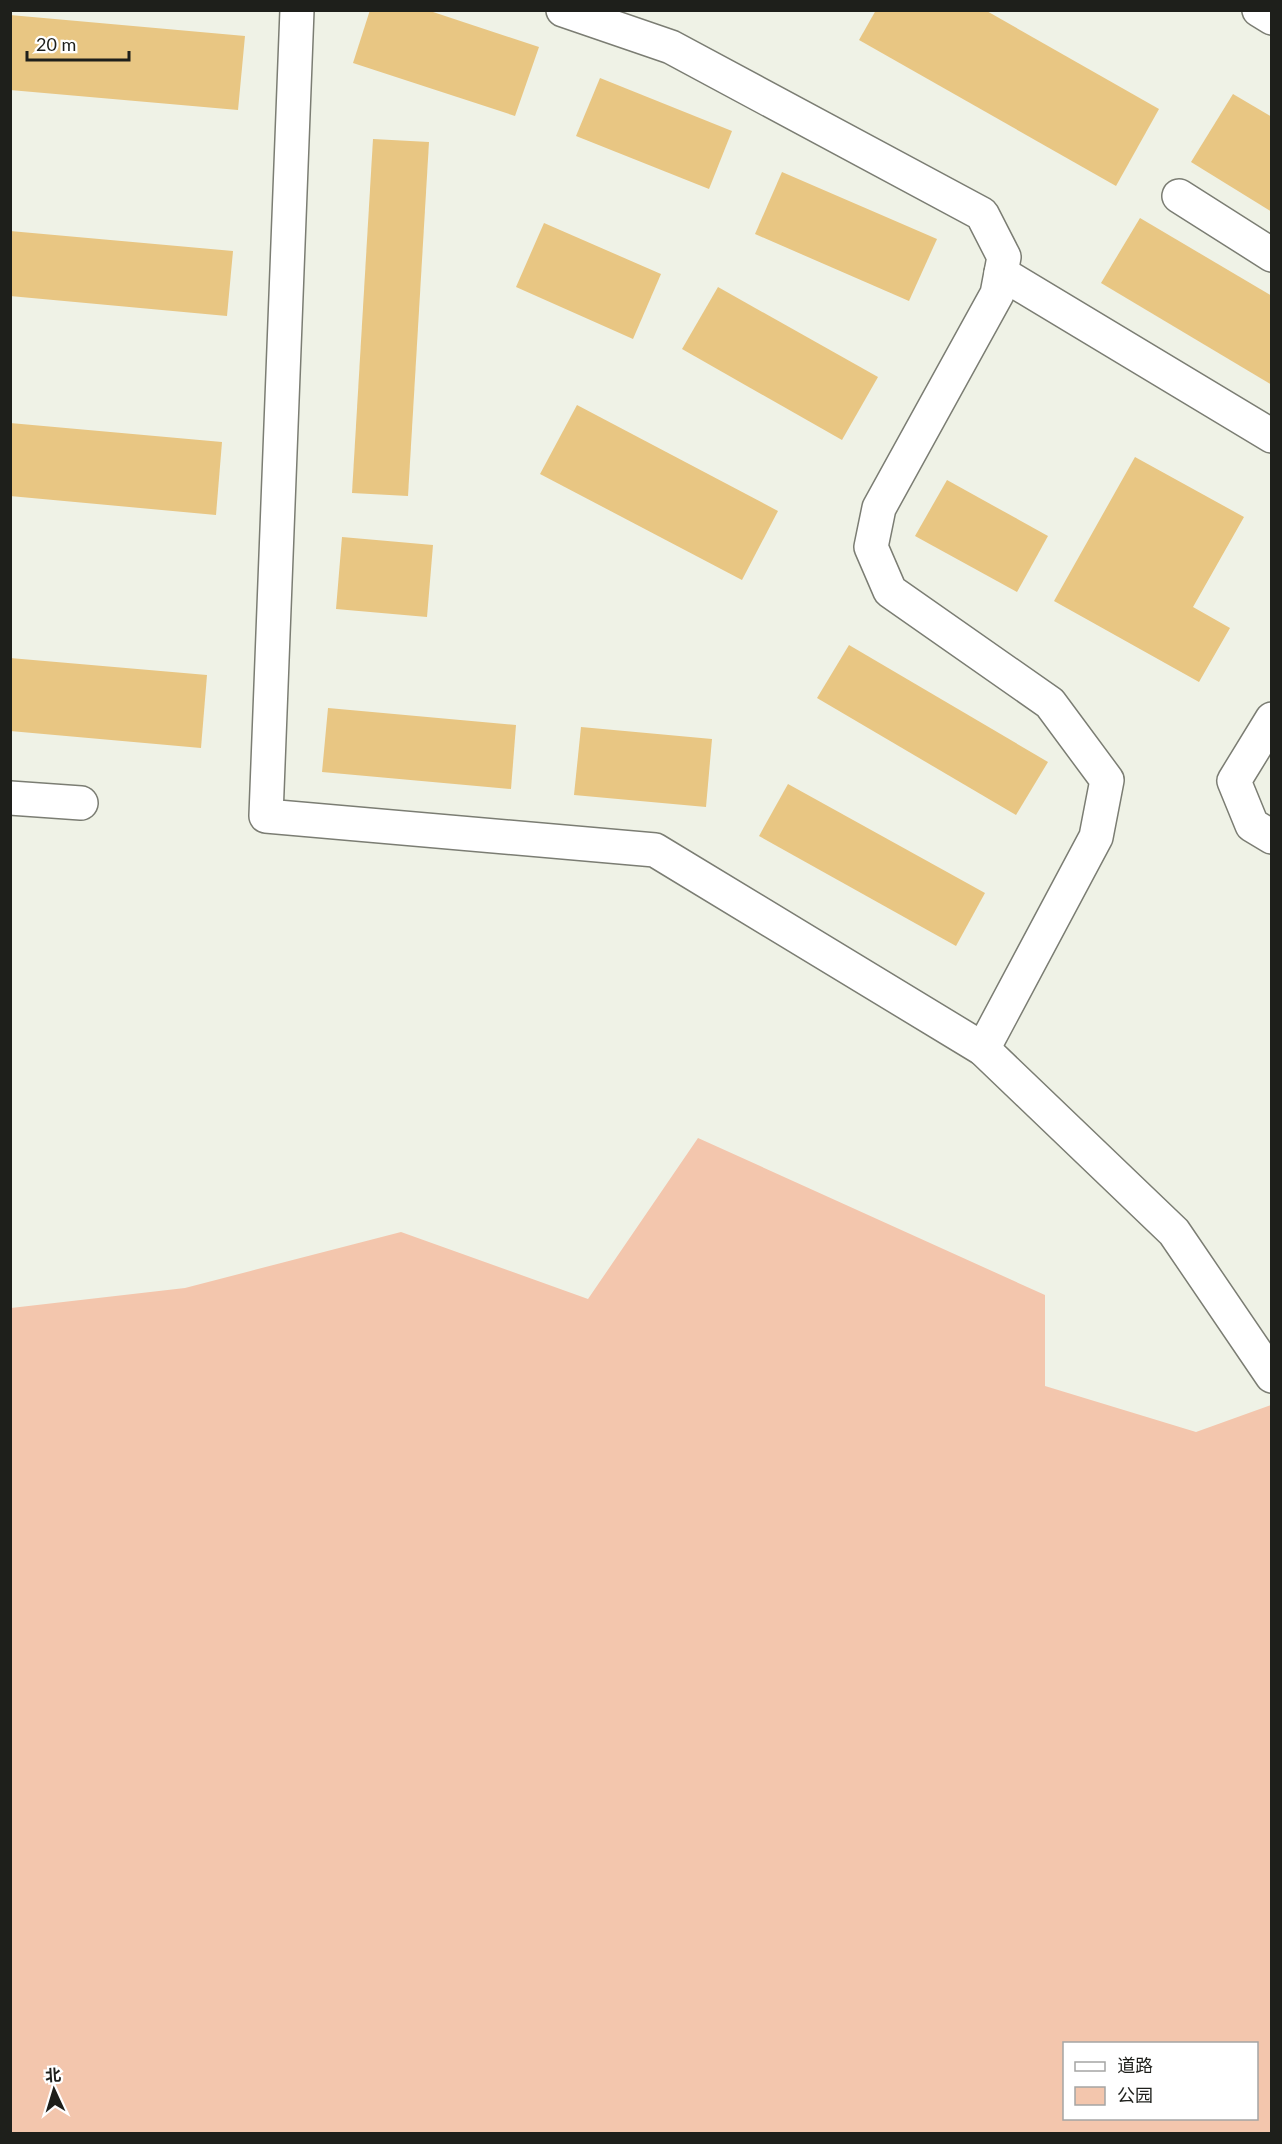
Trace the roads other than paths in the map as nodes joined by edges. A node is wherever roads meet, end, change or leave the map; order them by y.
1 (297, 10) edge
2 (562, 10) edge
3 (1259, 10) edge
4 (1272, 18) edge
5 (1179, 196) dead end
6 (1272, 255) edge
7 (1001, 273) junction
8 (1272, 436) edge
9 (1272, 719) edge
10 (10, 798) edge
11 (81, 803) dead end
12 (1272, 837) edge
13 (983, 1049) junction
14 (1272, 1376) edge

1 - 13 street
2 - 7 street
3 - 4 street
5 - 6 street
7 - 8 street
7 - 13 street
9 - 12 street
10 - 11 street
13 - 14 street

